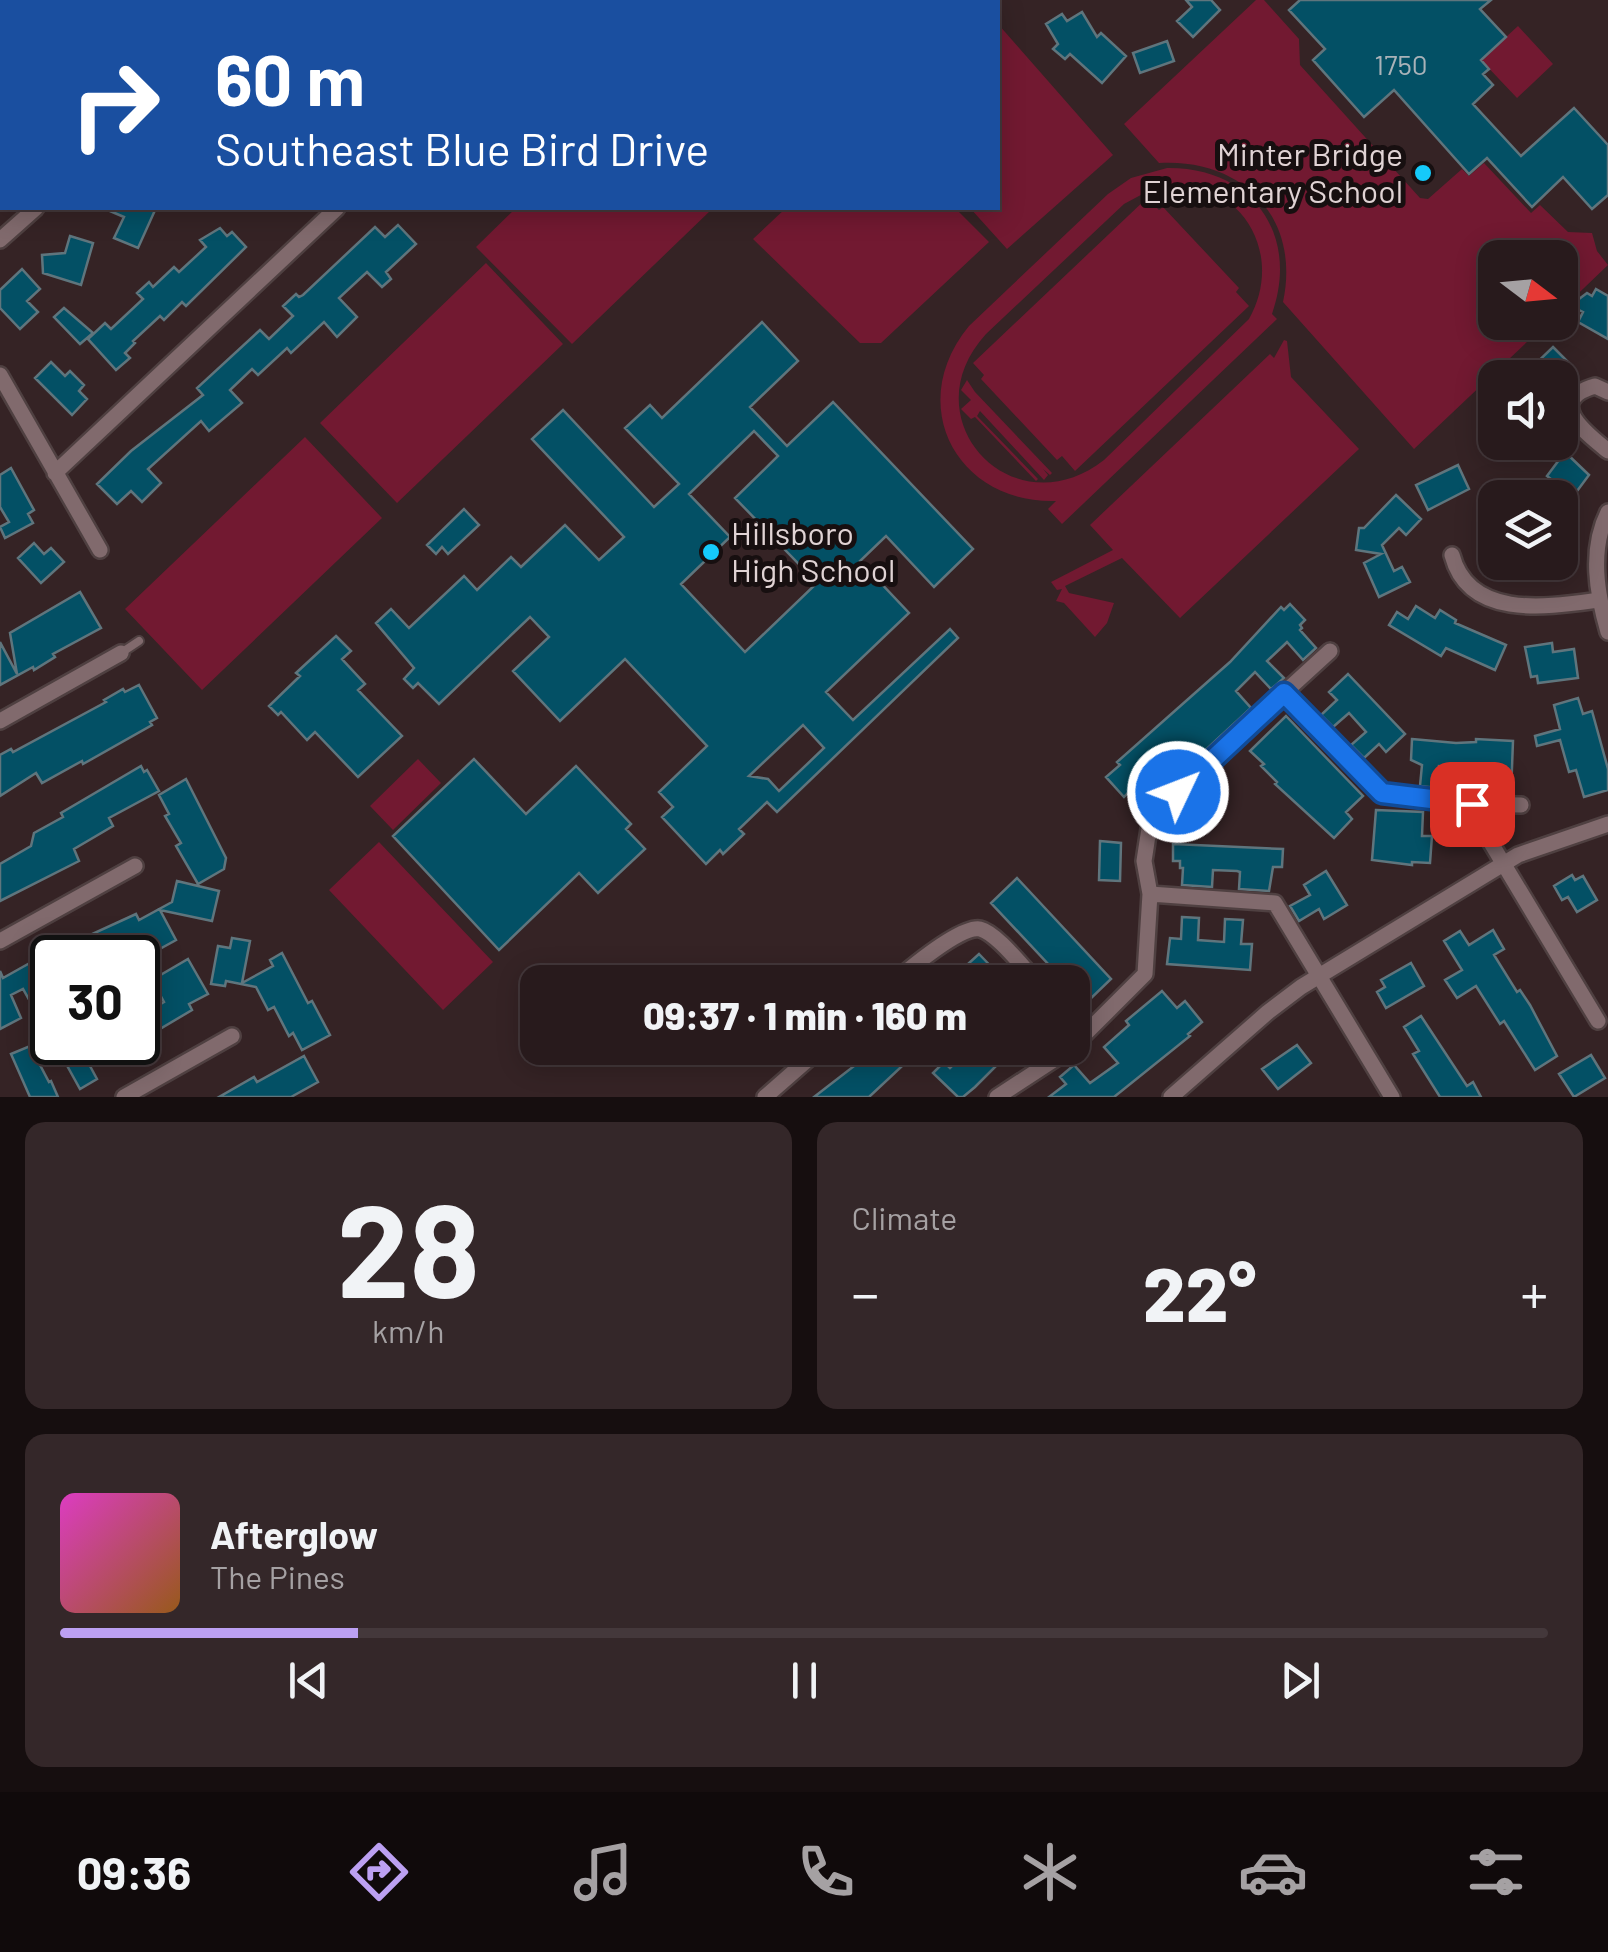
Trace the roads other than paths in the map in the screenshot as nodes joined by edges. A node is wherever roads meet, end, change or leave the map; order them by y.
1 (34, 210) edge
2 (335, 210) edge
3 (0, 240) edge
4 (0, 375) edge
5 (1608, 392) edge
6 (1608, 451) edge
7 (56, 472) junction
8 (1608, 512) edge
9 (100, 550) dead end
10 (1452, 555) dead end
11 (1599, 600) junction
12 (1608, 632) edge
13 (139, 641) dead end
14 (1330, 651) dead end
15 (121, 652) joint
16 (1284, 693) junction
17 (0, 720) edge
18 (1472, 804) junction
19 (1521, 805) dead end
20 (1608, 824) edge
21 (1504, 863) junction
22 (135, 866) dead end
23 (1150, 894) junction
24 (0, 941) edge
25 (914, 965) edge
26 (1020, 965) edge
27 (1318, 978) junction
28 (1598, 1021) dead end
29 (1090, 1031) edge
30 (232, 1036) dead end
31 (802, 1065) edge
32 (1045, 1065) edge
33 (124, 1097) edge
34 (766, 1097) edge
35 (997, 1097) edge
36 (1171, 1097) edge
37 (1392, 1097) edge

1 - 3 street
2 - 7 street
4 - 7 street
5 - 6 street
7 - 9 street
8 - 11 street
10 - 11 street
11 - 12 street
13 - 15 lane
14 - 16 street
15 - 17 street
16 - 18 street
16 - 23 street
18 - 19 street
18 - 21 street
20 - 21 street
21 - 27 street
21 - 28 street
22 - 24 street
23 - 27 street
23 - 29 street
25 - 26 street
27 - 36 street
27 - 37 street
30 - 33 street
31 - 34 street
32 - 35 street

